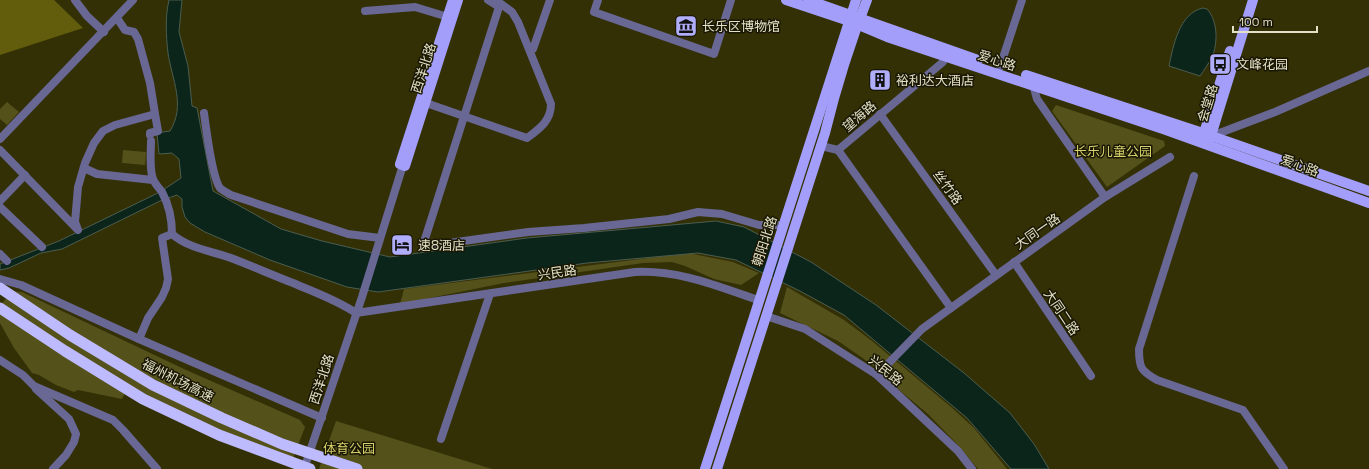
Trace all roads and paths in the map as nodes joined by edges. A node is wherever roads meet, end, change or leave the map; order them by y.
1 (75, 0) edge
2 (134, 0) edge
3 (453, 0) edge
4 (458, 0) edge
5 (488, 0) edge
6 (495, 0) edge
7 (550, 0) edge
8 (598, 0) edge
9 (731, 0) edge
10 (786, 0) edge
11 (808, 0) edge
12 (856, 0) edge
13 (867, 0) edge
14 (1022, 0) edge
15 (1246, 0) edge
16 (1253, 0) edge
17 (366, 11) dead end
18 (448, 17) junction
19 (117, 18) junction
20 (854, 20) junction
21 (104, 32) junction
22 (533, 49) dead end
23 (945, 56) junction
24 (1000, 67) junction
25 (1369, 71) edge
26 (1033, 85) junction
27 (426, 103) junction
28 (204, 113) dead end
29 (155, 114) junction
30 (880, 114) junction
31 (464, 117) junction
32 (0, 139) edge
33 (1206, 139) junction
34 (821, 146) junction
35 (0, 150) edge
36 (838, 150) junction
37 (1170, 158) dead end
38 (403, 165) junction
39 (84, 168) junction
40 (25, 176) junction
41 (1194, 176) dead end
42 (154, 180) junction
43 (1369, 191) edge
44 (1105, 198) junction
45 (0, 201) edge
46 (1369, 203) edge
47 (0, 207) edge
48 (783, 225) junction
49 (172, 234) junction
50 (380, 238) junction
51 (42, 247) dead end
52 (0, 254) edge
53 (7, 261) dead end
54 (1014, 262) junction
55 (996, 275) junction
56 (0, 279) edge
57 (0, 288) edge
58 (490, 294) junction
59 (758, 300) junction
60 (0, 308) edge
61 (951, 308) junction
62 (356, 313) junction
63 (766, 316) junction
64 (139, 339) junction
65 (0, 360) edge
66 (877, 375) junction
67 (1091, 376) dead end
68 (34, 386) junction
69 (322, 418) junction
70 (441, 439) dead end
71 (53, 469) edge
72 (157, 469) edge
73 (304, 469) edge
74 (310, 469) edge
75 (357, 469) edge
76 (705, 469) edge
77 (717, 469) edge
78 (972, 469) edge
79 (1284, 469) edge

1 - 21 street
2 - 19 street
3 - 18 main road, 西洋北路
4 - 27 main road, 西洋北路
5 - 31 street
6 - 31 street
7 - 22 street
8 - 9 street
10 - 20 main road, 爱心路
11 - 20 main road, 爱心路
12 - 20 main road
13 - 20 main road
14 - 24 street
15 - 33 main road, 会堂路
16 - 33 main road, 会堂路
17 - 18 street
18 - 38 main road, 西洋北路
19 - 21 street
19 - 29 street
20 - 23 main road, 爱心路
20 - 24 main road, 爱心路
20 - 34 main road, 朝阳北路
20 - 48 main road, 朝阳北路
21 - 32 street
23 - 26 main road, 爱心路
23 - 30 street, 望海路
24 - 33 main road, 爱心路
25 - 33 street
26 - 33 main road, 爱心路
26 - 44 street
27 - 31 street
27 - 38 main road, 西洋北路
28 - 50 street
29 - 39 street
29 - 42 street
30 - 36 street, 望海路
30 - 55 street, 丝竹路
31 - 48 street
33 - 43 main road, 爱心路
33 - 46 main road, 爱心路
34 - 36 street, 望海路
34 - 63 main road, 朝阳北路
35 - 40 street
36 - 61 street
37 - 44 street, 大同一路
38 - 50 street, 西洋北路
39 - 40 street
39 - 42 street
40 - 45 street
41 - 79 street
42 - 49 street
44 - 54 street, 大同一路
47 - 51 street
48 - 59 main road, 朝阳北路
49 - 62 street
49 - 64 street
50 - 62 street, 西洋北路
52 - 53 street
54 - 55 street, 大同一路
54 - 67 street, 大同二路
55 - 61 street, 大同一路
56 - 64 street
57 - 75 highway, 福州机场高速
58 - 59 street, 兴民路
58 - 62 street, 兴民路
58 - 70 street
59 - 76 main road, 朝阳北路
60 - 74 highway
61 - 66 street, 大同一路
62 - 69 street, 西洋北路
63 - 66 street, 兴民路
63 - 77 main road, 朝阳北路
64 - 69 street
65 - 68 street
66 - 78 street, 兴民路
68 - 71 street
68 - 72 street
69 - 73 street, 西洋北路

